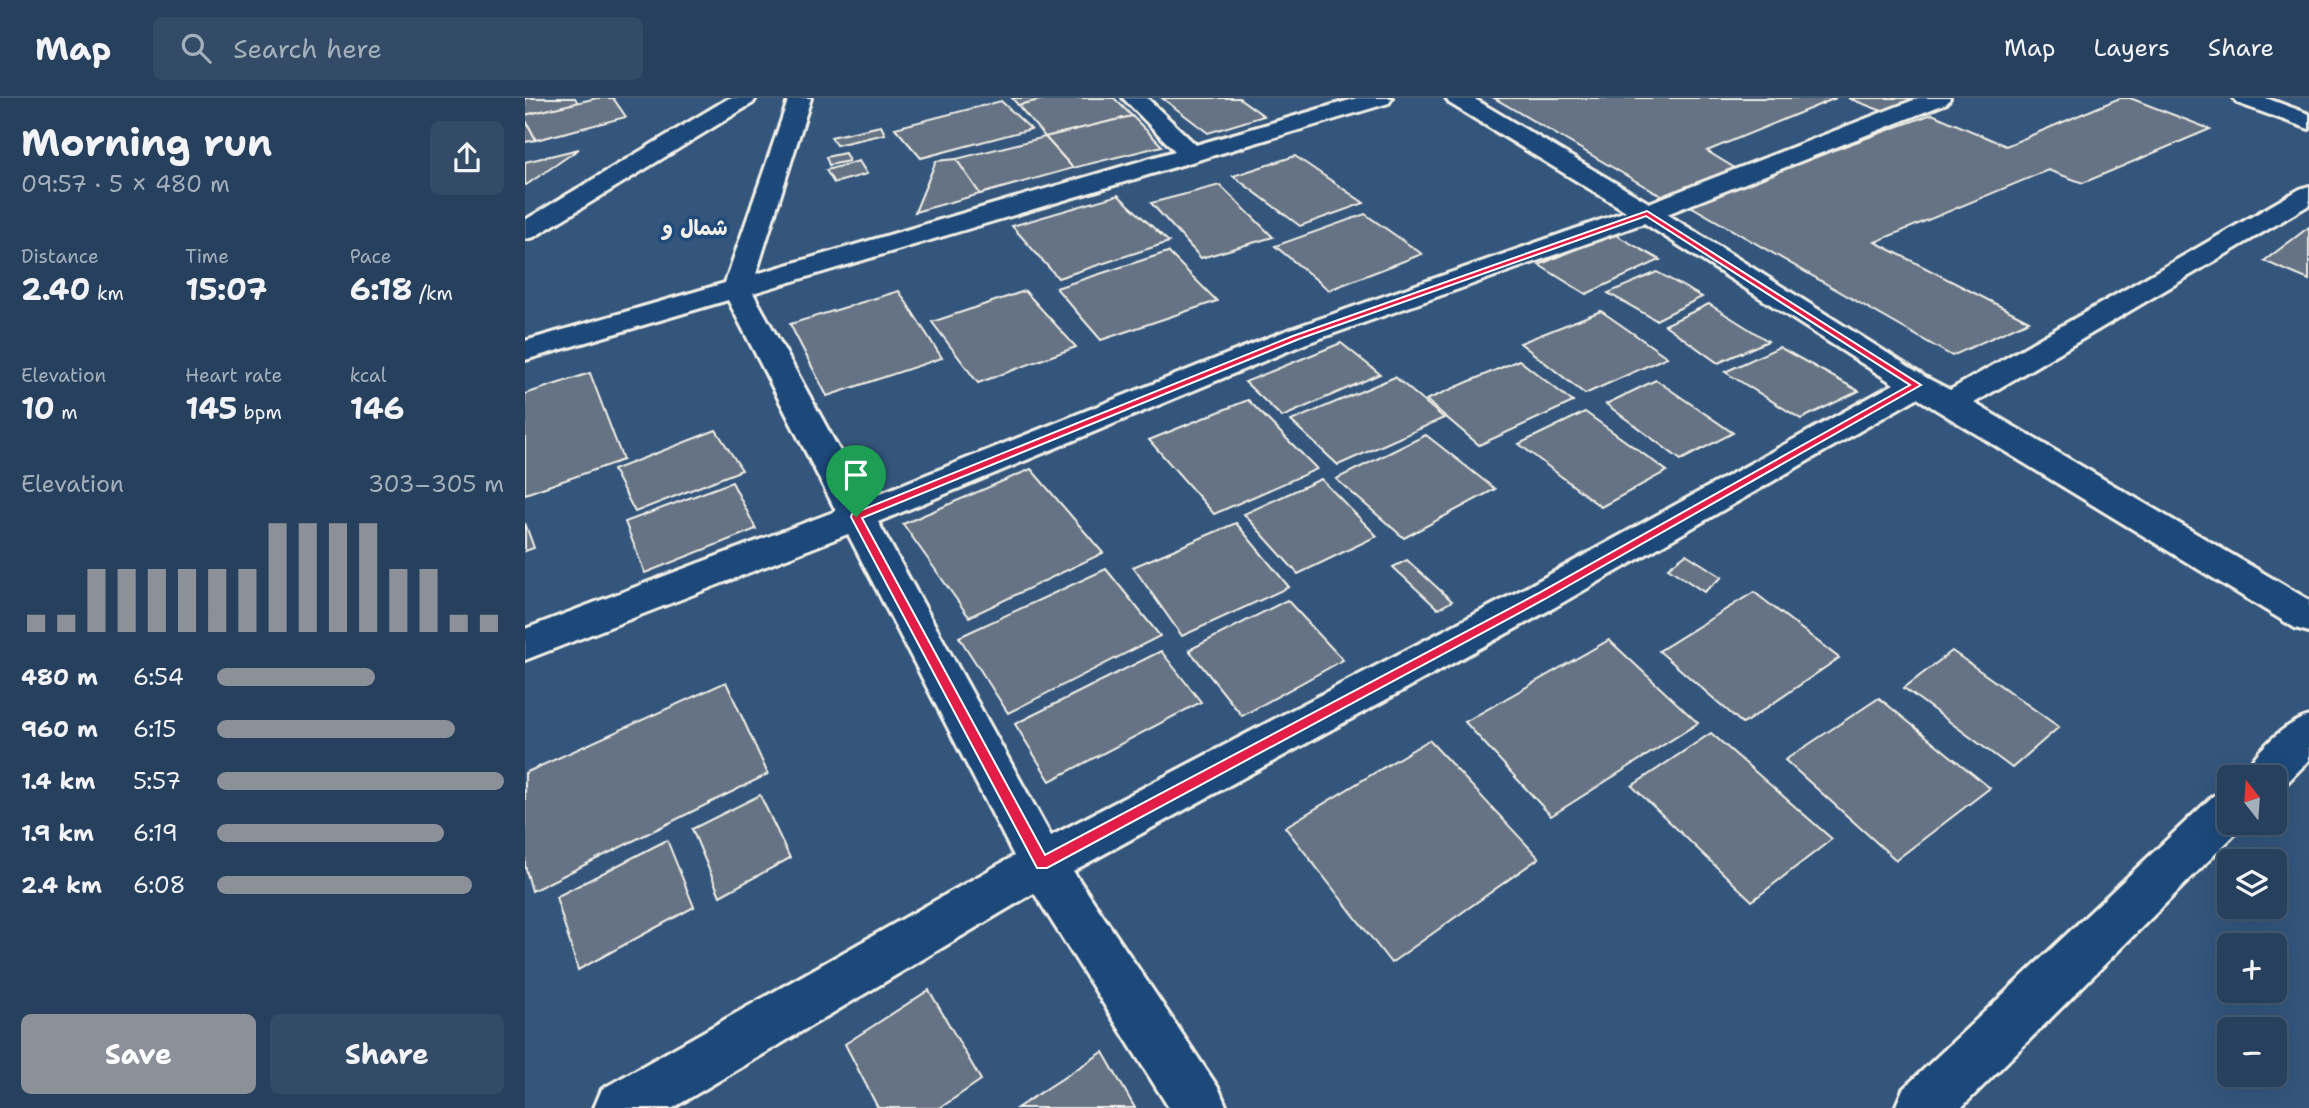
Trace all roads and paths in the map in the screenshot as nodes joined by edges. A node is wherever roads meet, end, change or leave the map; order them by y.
1 (745, 98) edge
2 (800, 98) edge
3 (1134, 98) edge
4 (1381, 98) edge
5 (1457, 98) edge
6 (1939, 98) edge
7 (2245, 98) edge
8 (2309, 122) edge
9 (1191, 153) junction
10 (2309, 194) edge
11 (1647, 213) junction
12 (525, 231) edge
13 (737, 290) junction
14 (525, 351) edge
15 (1934, 394) junction
16 (856, 517) junction
17 (2309, 618) edge
18 (525, 645) edge
19 (2309, 733) edge
20 (2276, 765) edge
21 (2217, 822) edge
22 (1042, 864) junction
23 (621, 1108) edge
24 (1200, 1108) edge
25 (1922, 1108) edge

1 - 12 street
2 - 13 street
3 - 9 street
4 - 9 street
5 - 11 street
6 - 11 street
7 - 8 street
9 - 13 street
10 - 15 street
11 - 15 street
11 - 16 street
13 - 14 street
13 - 16 street
15 - 17 street
15 - 22 street
16 - 18 street
16 - 22 street
19 - 20 street
21 - 25 street
22 - 23 street
22 - 24 street

